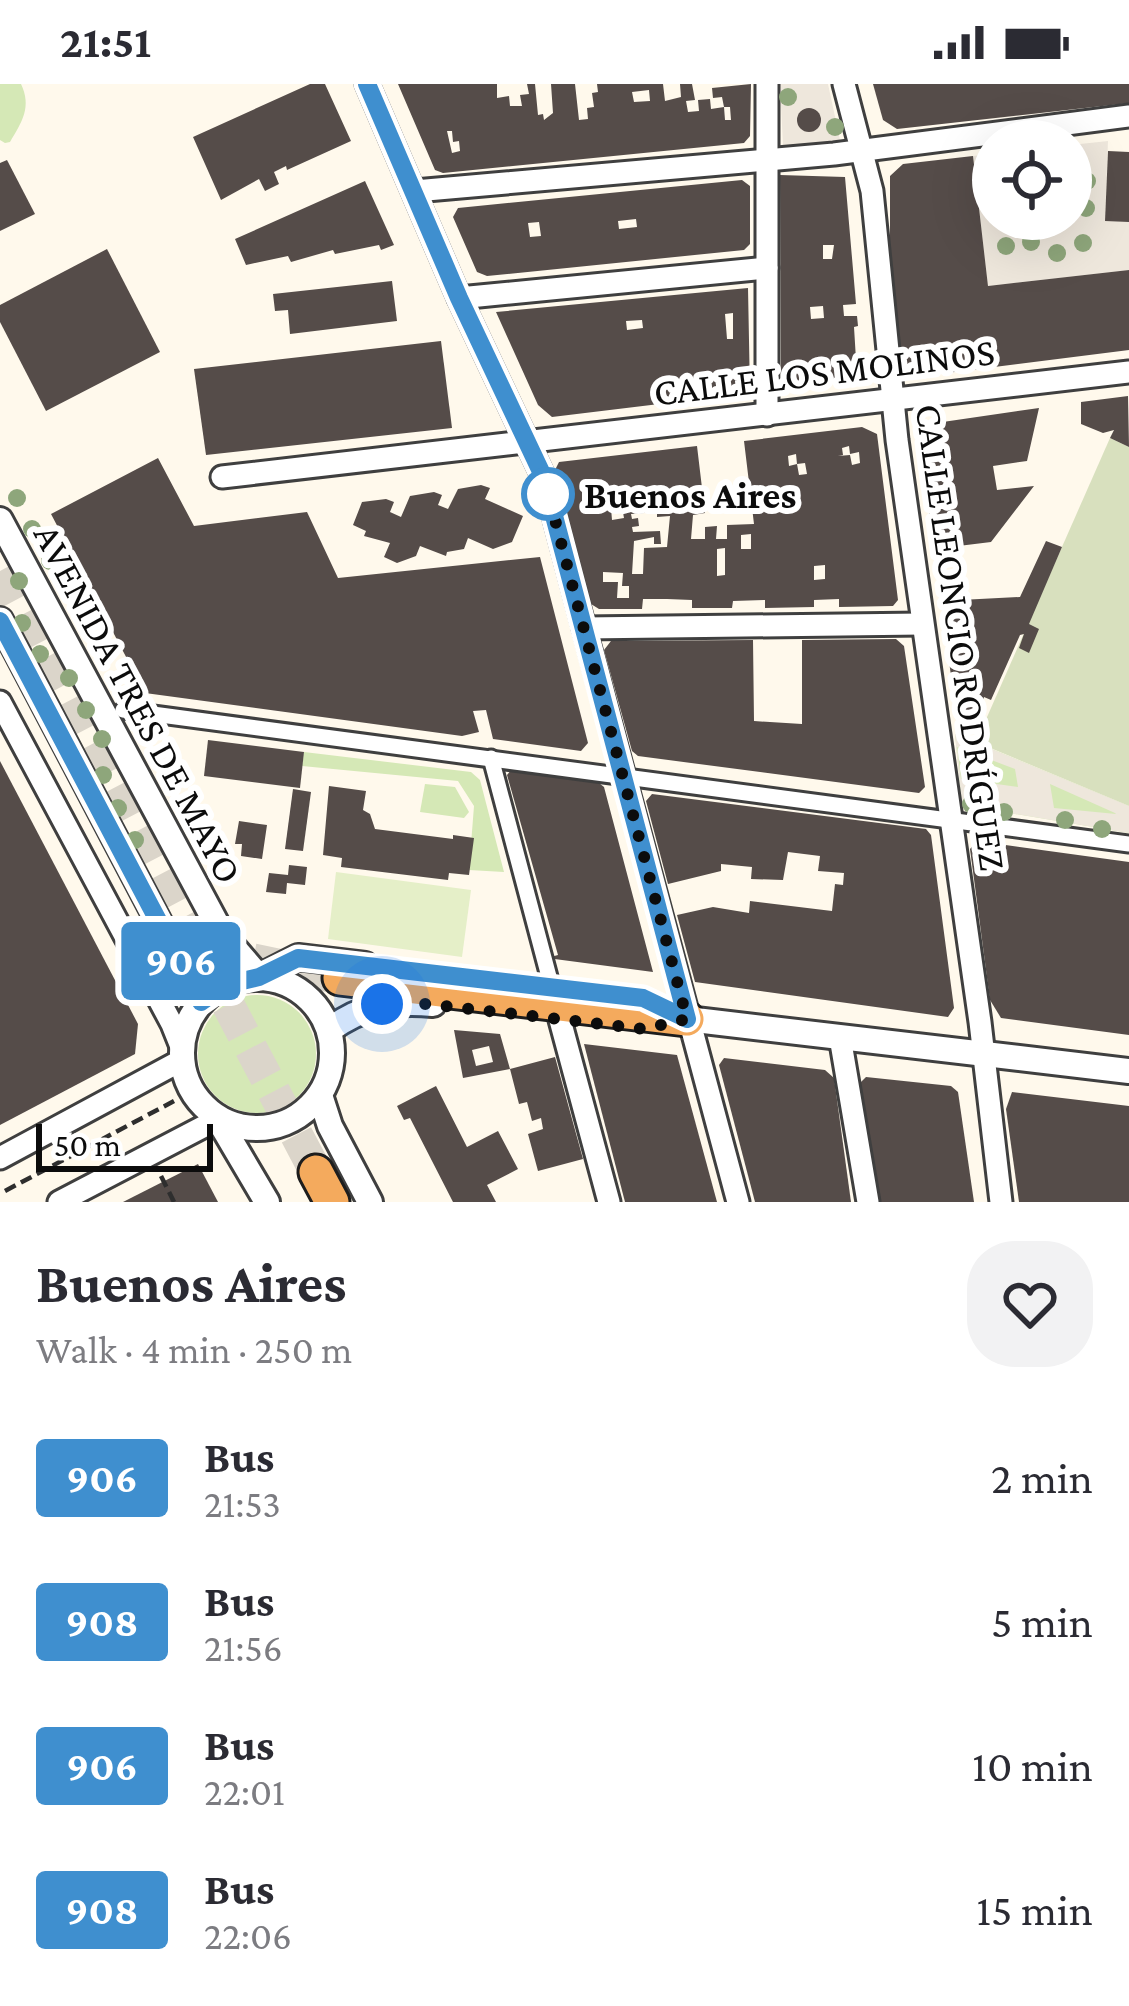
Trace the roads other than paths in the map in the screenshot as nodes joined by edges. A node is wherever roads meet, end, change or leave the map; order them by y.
1 (368, 84) edge
2 (767, 84) edge
3 (844, 84) edge
4 (1129, 116) edge
5 (862, 151) junction
6 (768, 157) junction
7 (415, 191) junction
8 (766, 268) junction
9 (459, 298) junction
10 (1129, 372) edge
11 (892, 400) junction
12 (767, 415) junction
13 (527, 442) junction
14 (223, 477) dead end
15 (0, 520) edge
16 (0, 620) edge
17 (922, 624) junction
18 (584, 628) junction
19 (0, 702) edge
20 (123, 710) dead end
21 (491, 758) junction
22 (625, 776) junction
23 (950, 820) junction
24 (1129, 844) edge
25 (259, 977) junction
26 (340, 978) tunnel mouth
27 (552, 988) junction
28 (201, 1002) junction
29 (687, 1019) junction
30 (560, 1020) junction
31 (329, 1030) junction
32 (840, 1037) junction
33 (182, 1054) junction
34 (982, 1054) junction
35 (1129, 1071) edge
36 (320, 1095) junction
37 (218, 1119) junction
38 (1, 1157) edge
39 (316, 1172) tunnel mouth
40 (59, 1202) edge
41 (267, 1202) edge
42 (332, 1202) edge
43 (370, 1202) edge
44 (609, 1202) edge
45 (738, 1202) edge
46 (868, 1202) edge
47 (1001, 1202) edge

1 - 7 street
2 - 6 street
3 - 5 street, CALLE LEONCIO RODRÍGUEZ
4 - 5 street
5 - 6 street
5 - 11 street, CALLE LEONCIO RODRÍGUEZ
6 - 7 street
6 - 8 street
7 - 9 street
8 - 9 street
8 - 12 street
9 - 13 street
10 - 11 street, CALLE LOS MOLINOS
11 - 12 street, CALLE LOS MOLINOS
11 - 17 street, CALLE LEONCIO RODRÍGUEZ
12 - 13 street, CALLE LOS MOLINOS
13 - 14 street, CALLE LOS MOLINOS
13 - 18 street
15 - 25 street, AVENIDA TRES DE MAYO
16 - 28 street
17 - 18 street
17 - 23 street, CALLE LEONCIO RODRÍGUEZ
18 - 22 street
19 - 33 street
20 - 21 street
21 - 22 street
21 - 27 street
22 - 23 street
22 - 29 street
23 - 24 street
23 - 34 street, CALLE LEONCIO RODRÍGUEZ
25 - 27 street
25 - 28 street
25 - 31 street
26 - 29 highway
27 - 29 street
28 - 33 street
29 - 30 street
29 - 32 street
29 - 45 street
30 - 31 street
30 - 44 street
31 - 36 street
32 - 34 street
32 - 46 street
33 - 37 street
33 - 38 street
34 - 35 street
34 - 47 street, CALLE LEONCIO RODRÍGUEZ
36 - 37 street
36 - 43 street
37 - 40 street
37 - 41 street
39 - 42 highway

